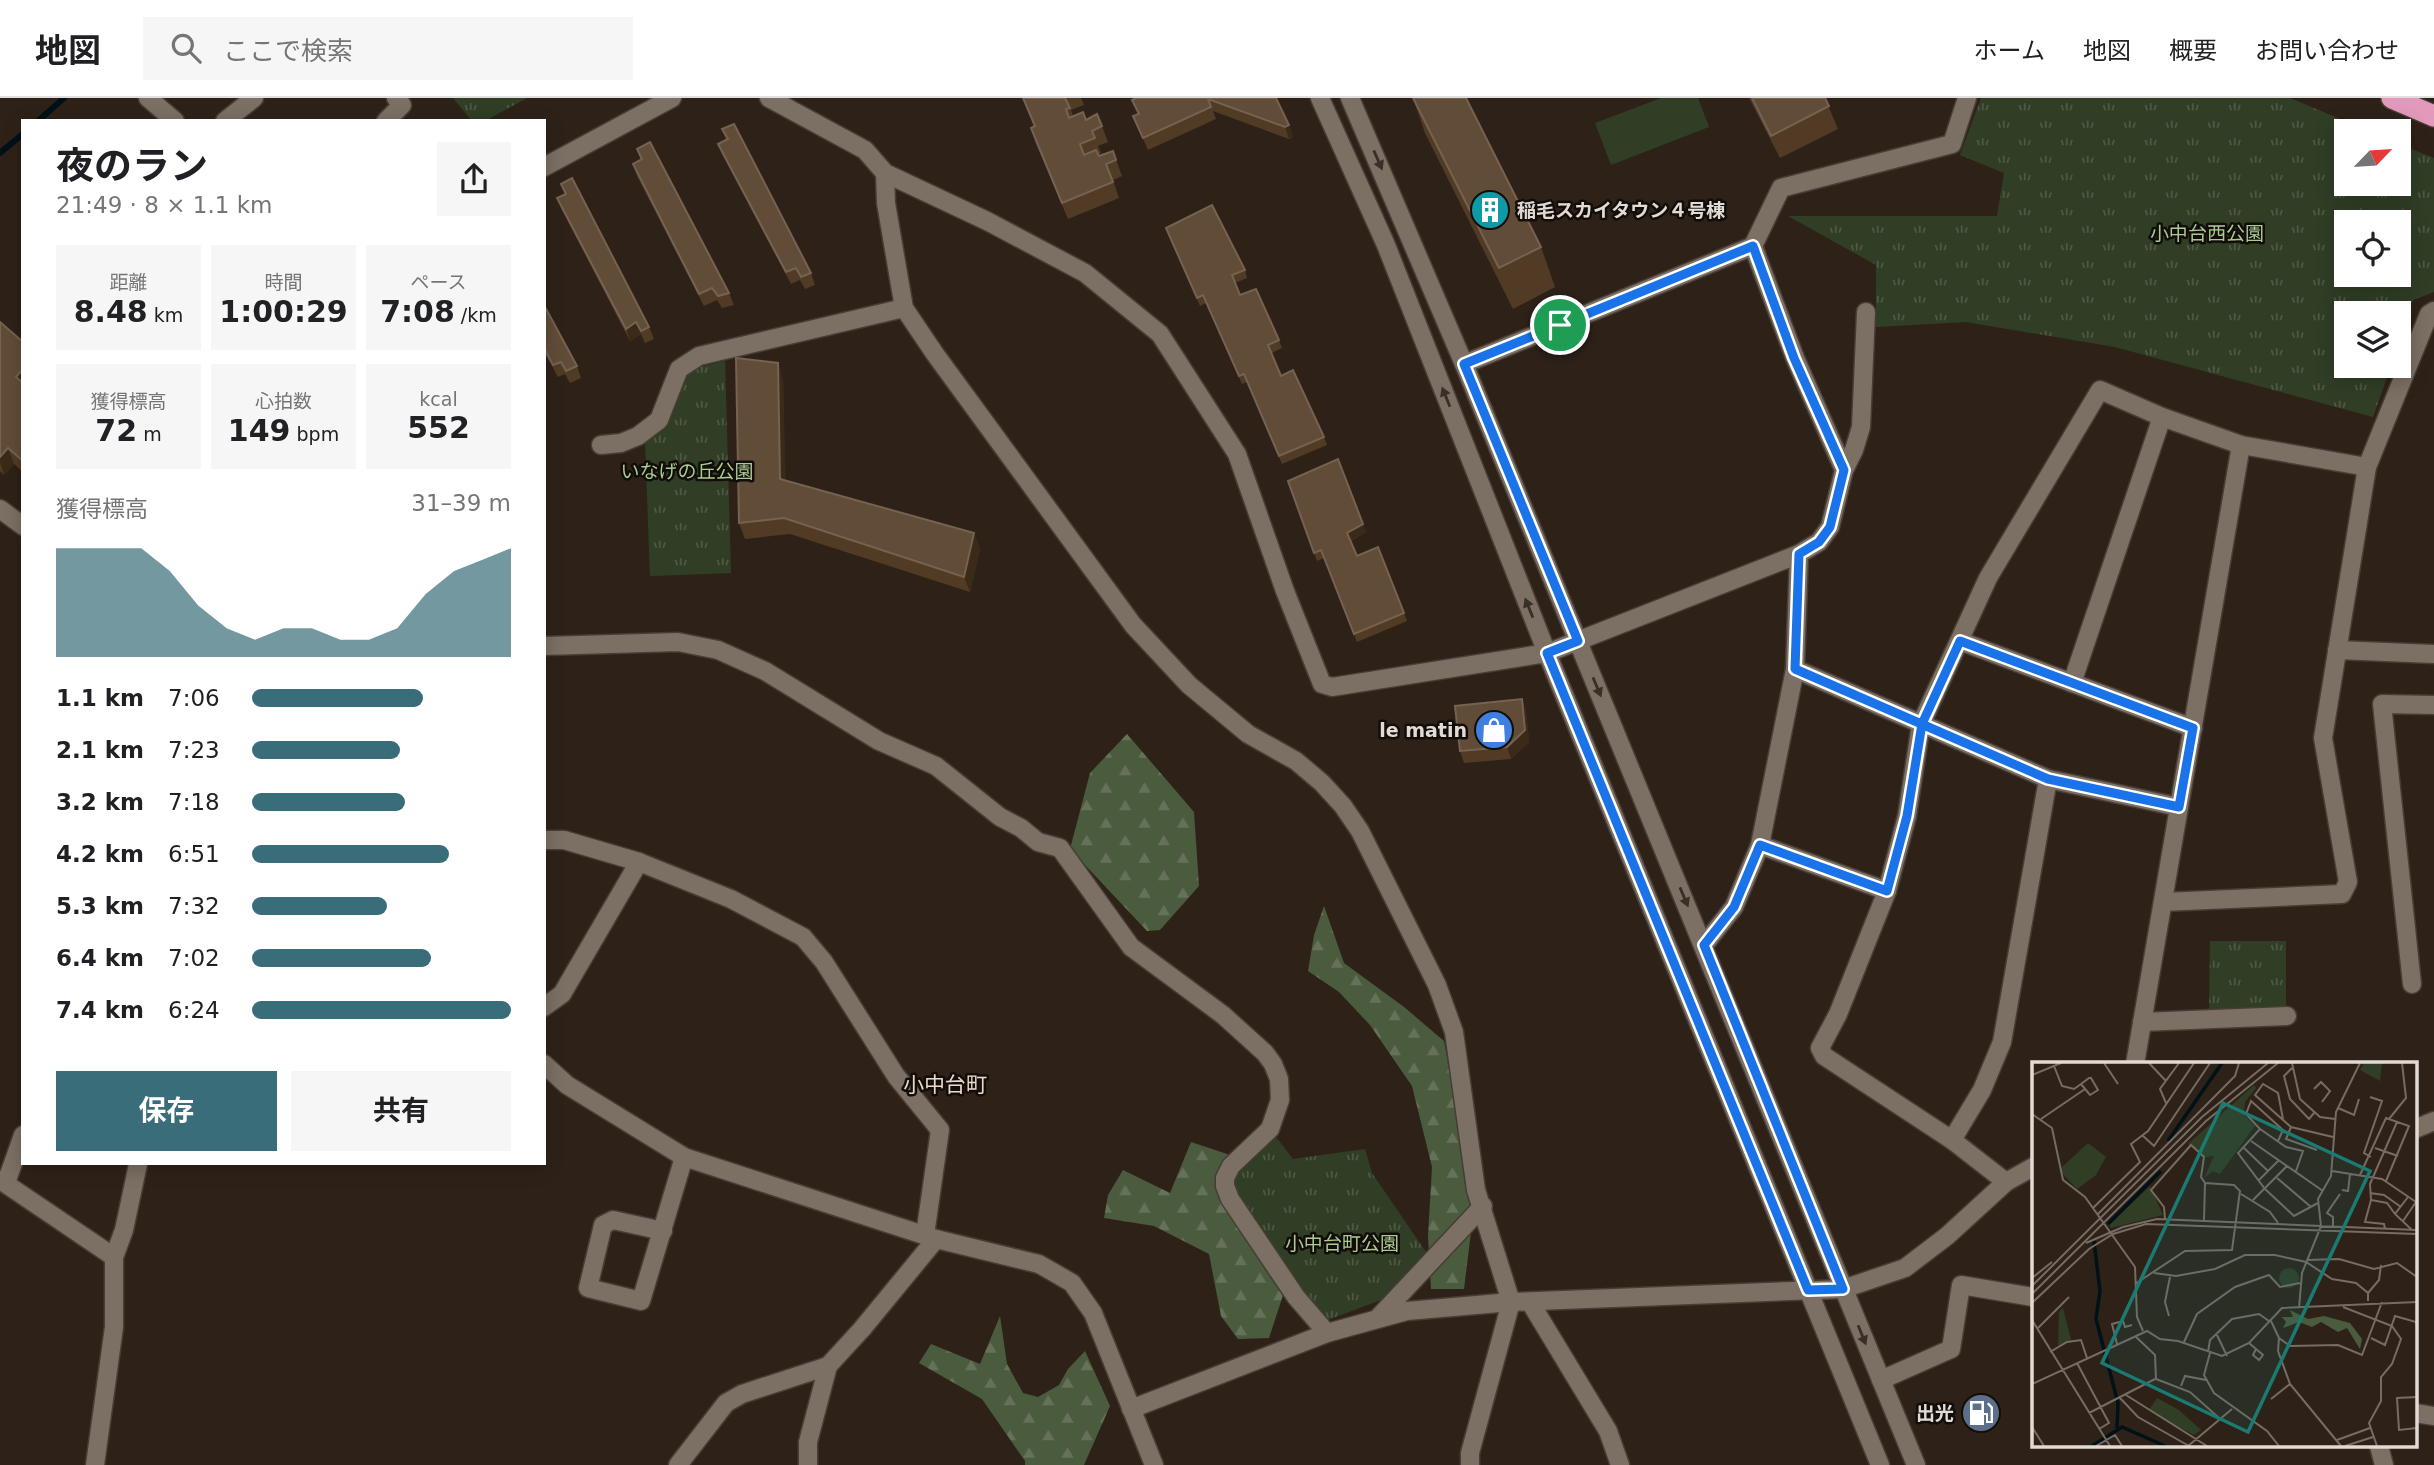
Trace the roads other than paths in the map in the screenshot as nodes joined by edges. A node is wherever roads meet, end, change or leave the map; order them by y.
1 (148, 98) edge
2 (254, 98) edge
3 (396, 98) edge
4 (672, 98) edge
5 (769, 98) edge
6 (1320, 98) edge
7 (1350, 98) edge
8 (1967, 98) edge
9 (2392, 98) edge
10 (2434, 116) edge
11 (174, 119) edge
12 (228, 119) edge
13 (388, 119) edge
14 (546, 166) edge
15 (885, 173) junction
16 (1753, 246) junction
17 (904, 307) junction
18 (2434, 311) edge
19 (1866, 312) dead end
20 (1464, 364) junction
21 (2162, 417) junction
22 (601, 445) dead end
23 (2241, 445) junction
24 (2367, 467) junction
25 (1844, 470) junction
26 (0, 509) edge
27 (21, 525) edge
28 (1799, 554) junction
29 (1578, 641) junction
30 (1960, 641) junction
31 (546, 646) edge
32 (2337, 650) junction
33 (1547, 653) junction
34 (2434, 654) edge
35 (1795, 669) junction
36 (2072, 683) junction
37 (2434, 705) edge
38 (1922, 724) junction
39 (2193, 728) junction
40 (2048, 779) junction
41 (2179, 807) junction
42 (546, 840) edge
43 (1760, 845) junction
44 (639, 862) junction
45 (1887, 891) junction
46 (2163, 902) junction
47 (1704, 945) junction
48 (2412, 984) dead end
49 (546, 1006) edge
50 (2287, 1016) dead end
51 (2142, 1022) junction
52 (2135, 1062) edge
53 (546, 1067) edge
54 (2434, 1121) edge
55 (2416, 1129) edge
56 (21, 1140) edge
57 (1952, 1140) junction
58 (684, 1157) junction
59 (138, 1165) edge
60 (2032, 1168) edge
61 (3, 1182) edge
62 (2006, 1182) junction
63 (1483, 1206) junction
64 (663, 1231) junction
65 (930, 1237) junction
66 (114, 1257) junction
67 (1843, 1289) junction
68 (1808, 1290) junction
69 (2032, 1297) edge
70 (1511, 1302) junction
71 (1530, 1302) junction
72 (1378, 1318) junction
73 (1327, 1333) junction
74 (828, 1366) junction
75 (1881, 1380) junction
76 (1131, 1409) junction
77 (2416, 1413) edge
78 (2434, 1416) edge
79 (2380, 1448) edge
80 (95, 1465) edge
81 (678, 1465) edge
82 (808, 1465) edge
83 (1154, 1465) edge
84 (1470, 1465) edge
85 (1620, 1465) edge
86 (1880, 1465) edge
87 (1916, 1465) edge
88 (2384, 1465) edge

1 - 11 street
2 - 12 street
3 - 13 street
4 - 14 street
5 - 15 street
33 -> 6 street
7 -> 20 street
8 - 16 street
9 - 10 highway
15 - 17 street
15 - 33 street
16 - 20 street
16 - 25 street
17 - 22 street
17 - 63 street
18 - 24 street
19 - 25 street
20 - 29 street
21 - 23 street
21 - 30 street
21 - 36 street
23 - 24 street
23 - 39 street
24 - 32 street
25 - 28 street
26 - 27 street
28 - 29 street
28 - 35 street
29 - 33 street
29 -> 47 street
30 - 36 street
30 - 38 street
31 - 73 street
32 - 34 street
32 - 46 street
33 - 68 street
35 - 38 street
35 - 43 street
36 - 39 street
37 - 48 street
38 - 40 street
38 - 45 street
39 - 41 street
40 - 41 street
40 - 57 street
41 - 46 street
42 - 44 street
43 - 45 street
43 - 47 street
44 - 49 street
44 - 65 street
45 - 57 street
46 - 51 street
47 - 67 street
50 - 51 street
51 - 52 street
53 - 58 street
54 - 55 street
56 - 61 street
57 - 62 street
58 - 64 street
58 - 65 street
59 - 66 street
60 - 62 street
61 - 66 street
62 - 67 street
63 - 70 street
63 - 72 street
64 - 64 street
65 - 74 street
65 - 76 street
66 - 80 street
67 - 68 street
67 -> 75 street
68 - 71 street
68 - 86 street
69 - 75 street
70 - 71 street
70 - 72 street
70 - 84 street
71 - 85 street
72 - 73 street
73 - 76 street
74 - 81 street
74 - 82 street
75 - 87 street
76 - 83 street
77 - 78 street
79 - 88 street

